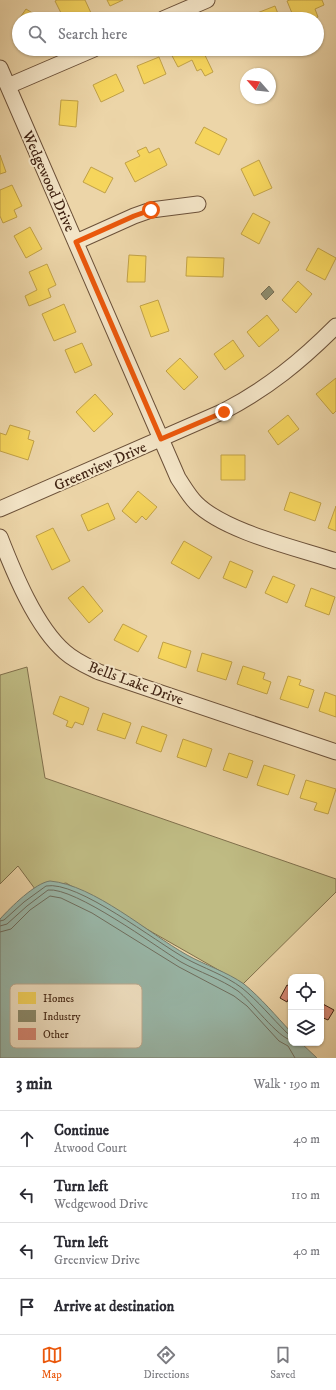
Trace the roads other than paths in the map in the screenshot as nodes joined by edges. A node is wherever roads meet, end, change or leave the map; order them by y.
1 (207, 0) edge
2 (179, 12) edge
3 (78, 56) edge
4 (0, 68) edge
5 (8, 86) junction
6 (198, 204) dead end
7 (76, 242) junction
8 (336, 326) edge
9 (161, 439) junction
10 (0, 509) edge
11 (0, 537) edge
12 (336, 561) edge
13 (336, 752) edge

1 - 2 street
3 - 5 street
4 - 5 street, Wedgewood Drive
5 - 7 street, Wedgewood Drive
6 - 7 street
7 - 9 street, Wedgewood Drive
8 - 9 street, Greenview Drive
9 - 10 street, Greenview Drive
9 - 12 street, Wedgewood Drive
11 - 13 street, Bells Lake Drive

